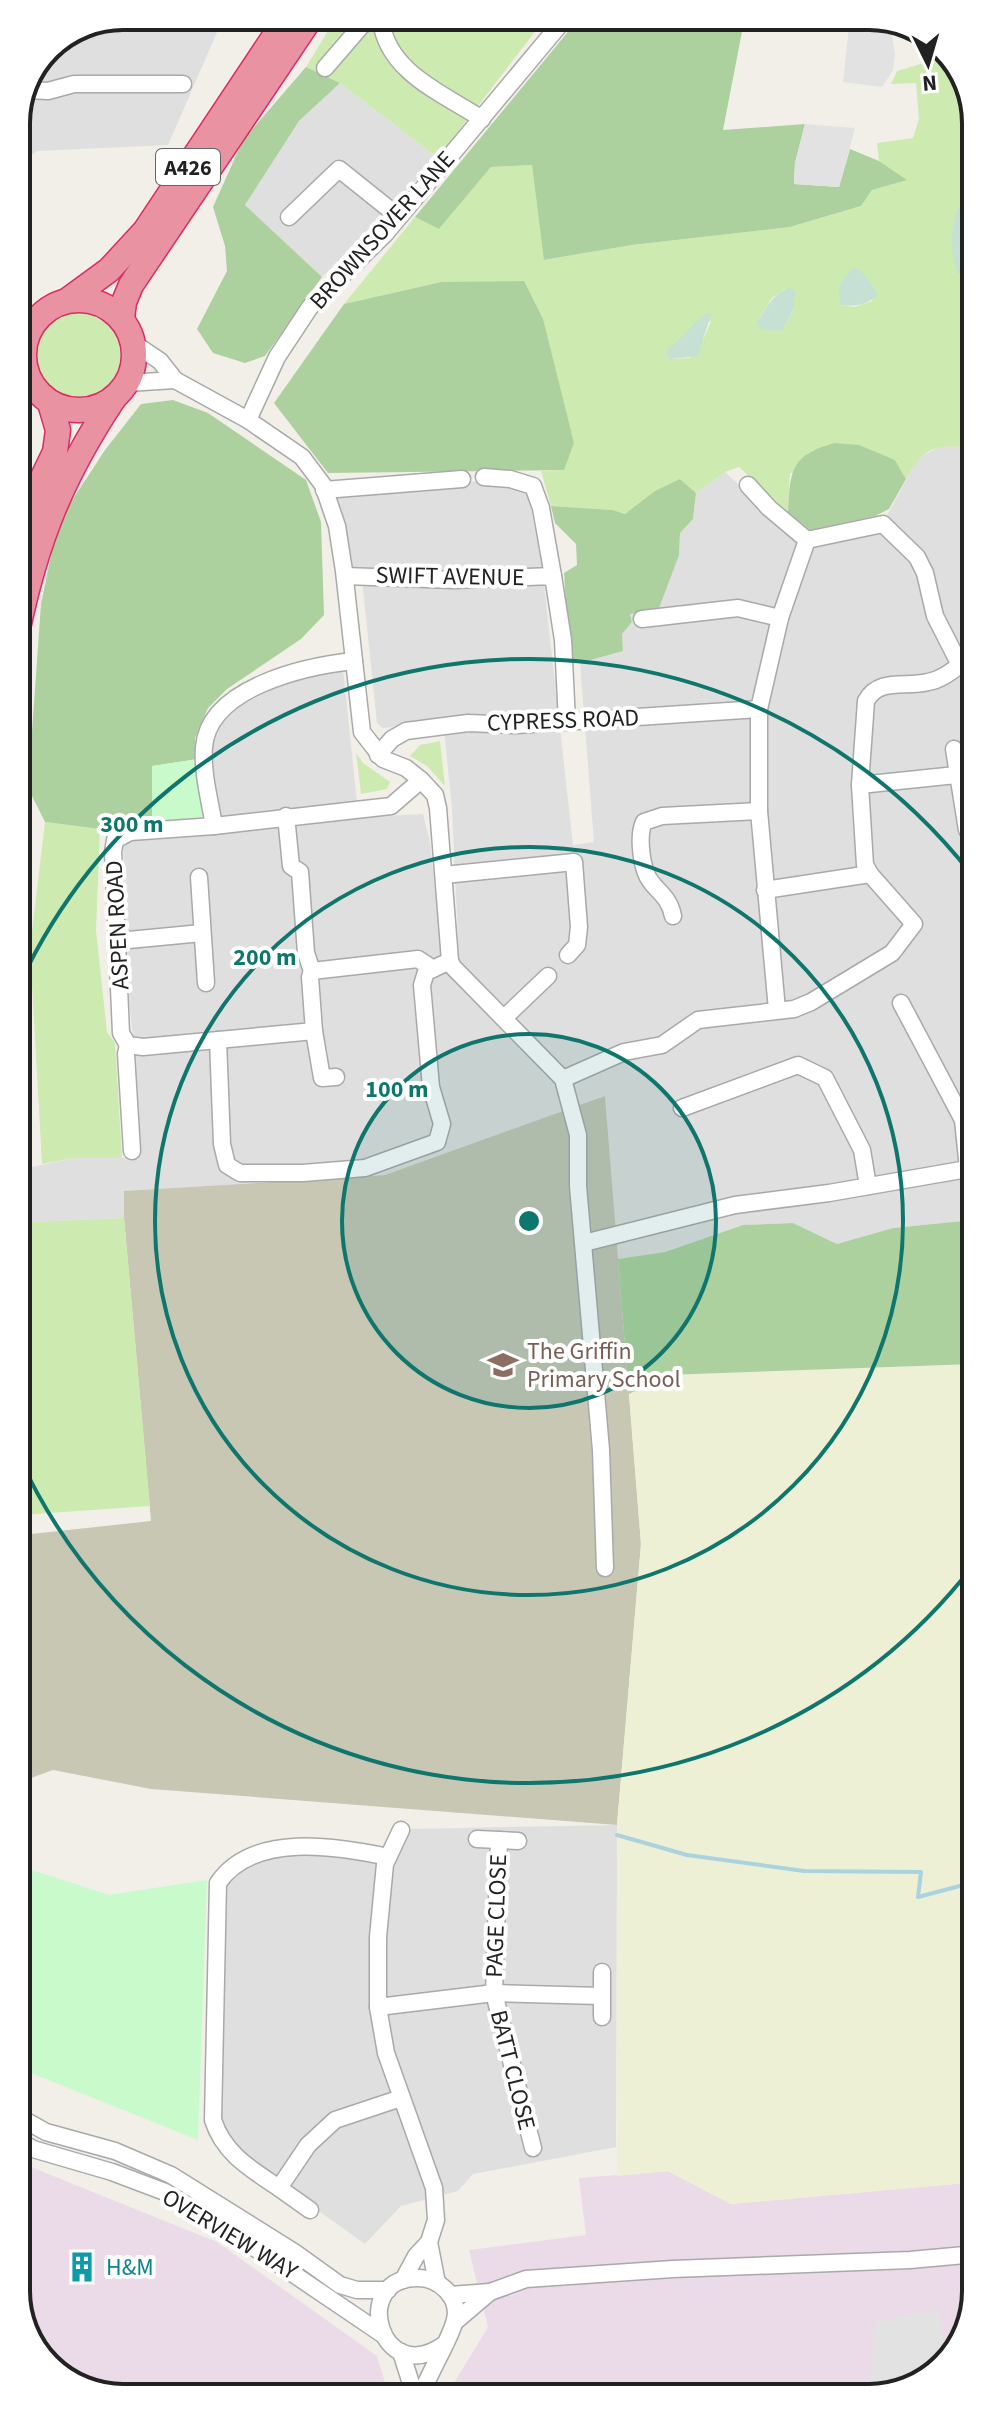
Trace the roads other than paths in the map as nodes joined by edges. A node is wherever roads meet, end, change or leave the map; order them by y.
1 (279, 30) edge
2 (303, 30) edge
3 (358, 30) edge
4 (384, 30) edge
5 (555, 30) edge
6 (325, 68) dead end
7 (183, 84) dead end
8 (37, 90) edge
9 (482, 119) junction
10 (289, 217) dead end
11 (399, 217) junction
12 (68, 300) junction
13 (122, 319) junction
14 (30, 324) edge
15 (133, 343) junction
16 (175, 380) junction
17 (30, 382) edge
18 (120, 391) junction
19 (50, 403) junction
20 (248, 420) junction
21 (484, 477) dead end
22 (462, 479) dead end
23 (748, 485) dead end
24 (324, 490) junction
25 (30, 510) edge
26 (807, 540) junction
27 (30, 572) edge
28 (345, 576) junction
29 (553, 576) junction
30 (780, 618) junction
31 (642, 619) dead end
32 (962, 655) edge
33 (354, 661) junction
34 (962, 664) edge
35 (759, 709) junction
36 (567, 722) junction
37 (954, 749) dead end
38 (378, 755) junction
39 (956, 775) junction
40 (421, 780) junction
41 (860, 785) junction
42 (962, 805) edge
43 (759, 811) junction
44 (286, 816) junction
45 (214, 826) junction
46 (870, 874) junction
47 (444, 875) junction
48 (199, 877) dead end
49 (765, 890) junction
50 (673, 916) dead end
51 (202, 933) junction
52 (118, 941) junction
53 (568, 955) dead end
54 (450, 961) junction
55 (433, 969) junction
56 (312, 971) junction
57 (548, 976) dead end
58 (206, 983) dead end
59 (901, 1003) dead end
60 (777, 1010) junction
61 (504, 1018) junction
62 (314, 1031) junction
63 (218, 1040) junction
64 (128, 1045) junction
65 (336, 1077) dead end
66 (563, 1079) junction
67 (682, 1108) dead end
68 (962, 1118) edge
69 (132, 1151) dead end
70 (962, 1170) edge
71 (868, 1186) junction
72 (584, 1243) junction
73 (605, 1568) dead end
74 (401, 1830) dead end
75 (477, 1839) dead end
76 (499, 1840) junction
77 (518, 1841) dead end
78 (388, 1857) junction
79 (602, 1972) dead end
80 (494, 1993) junction
81 (600, 1996) junction
82 (378, 2007) junction
83 (602, 2017) dead end
84 (401, 2098) junction
85 (30, 2123) edge
86 (30, 2147) edge
87 (533, 2148) dead end
88 (279, 2188) junction
89 (310, 2210) dead end
90 (429, 2242) junction
91 (962, 2255) edge
92 (403, 2280) junction
93 (437, 2283) junction
94 (388, 2290) junction
95 (490, 2292) junction
96 (450, 2295) junction
97 (456, 2321) junction
98 (382, 2334) junction
99 (445, 2344) junction
100 (401, 2352) junction
101 (413, 2384) edge
102 (424, 2384) edge

1 - 12 highway, A426
2 - 13 highway, A426
3 - 6 street
4 - 9 street
5 - 9 street, BROWNSOVER LANE
7 - 8 street
9 - 11 street, BROWNSOVER LANE
10 - 11 street
11 - 20 street, BROWNSOVER LANE
12 - 13 highway
12 - 14 highway
13 - 15 highway
15 - 16 street
15 - 18 highway
16 - 18 street
16 - 20 street
17 - 19 highway
18 - 19 highway
18 - 27 highway
19 - 25 highway
20 - 24 street
21 - 29 street
22 - 24 street
23 - 26 street
24 - 28 street
26 - 30 street
26 - 32 street
28 - 29 street, SWIFT AVENUE
28 - 33 street
29 - 36 street, SWIFT AVENUE
30 - 31 street
30 - 35 street
33 - 38 street
33 - 45 street
34 - 41 street
35 - 36 street, CYPRESS ROAD
35 - 43 street
36 - 38 street, CYPRESS ROAD
37 - 39 street
38 - 40 street
39 - 41 street
39 - 42 street
40 - 44 street, ASPEN ROAD
40 - 47 street
41 - 46 street
43 - 49 street
43 - 50 street
44 - 45 street, ASPEN ROAD
44 - 56 street
45 - 52 street, ASPEN ROAD
46 - 49 street
46 - 60 street
47 - 53 street
47 - 54 street
48 - 51 street
49 - 60 street
51 - 52 street
51 - 58 street
52 - 64 street, ASPEN ROAD
54 - 55 street
54 - 61 street
55 - 56 street
55 - 63 street
56 - 62 street
57 - 61 street
59 - 68 street
60 - 66 street
61 - 66 street
62 - 63 street
62 - 65 street
63 - 64 street
64 - 69 street, ASPEN ROAD
66 - 72 street
67 - 71 street
70 - 71 street
71 - 72 street
72 - 73 street
74 - 78 street
75 - 76 street
76 - 77 street
76 - 80 street, PAGE CLOSE
78 - 82 street
78 - 88 street
79 - 81 street
80 - 81 street
80 - 82 street
80 - 87 street, BATT CLOSE
81 - 83 street
82 - 84 street
84 - 88 street
84 - 90 street
85 - 94 street, OVERVIEW WAY
86 - 98 street, OVERVIEW WAY
88 - 89 street
90 - 92 street
90 - 93 street
91 - 95 street
92 - 93 street
92 - 94 street
93 - 96 street
94 - 98 street
95 - 96 street
95 - 97 street
96 - 97 street
97 - 99 street
98 - 100 street
99 - 100 street
99 - 102 street
100 - 101 street

